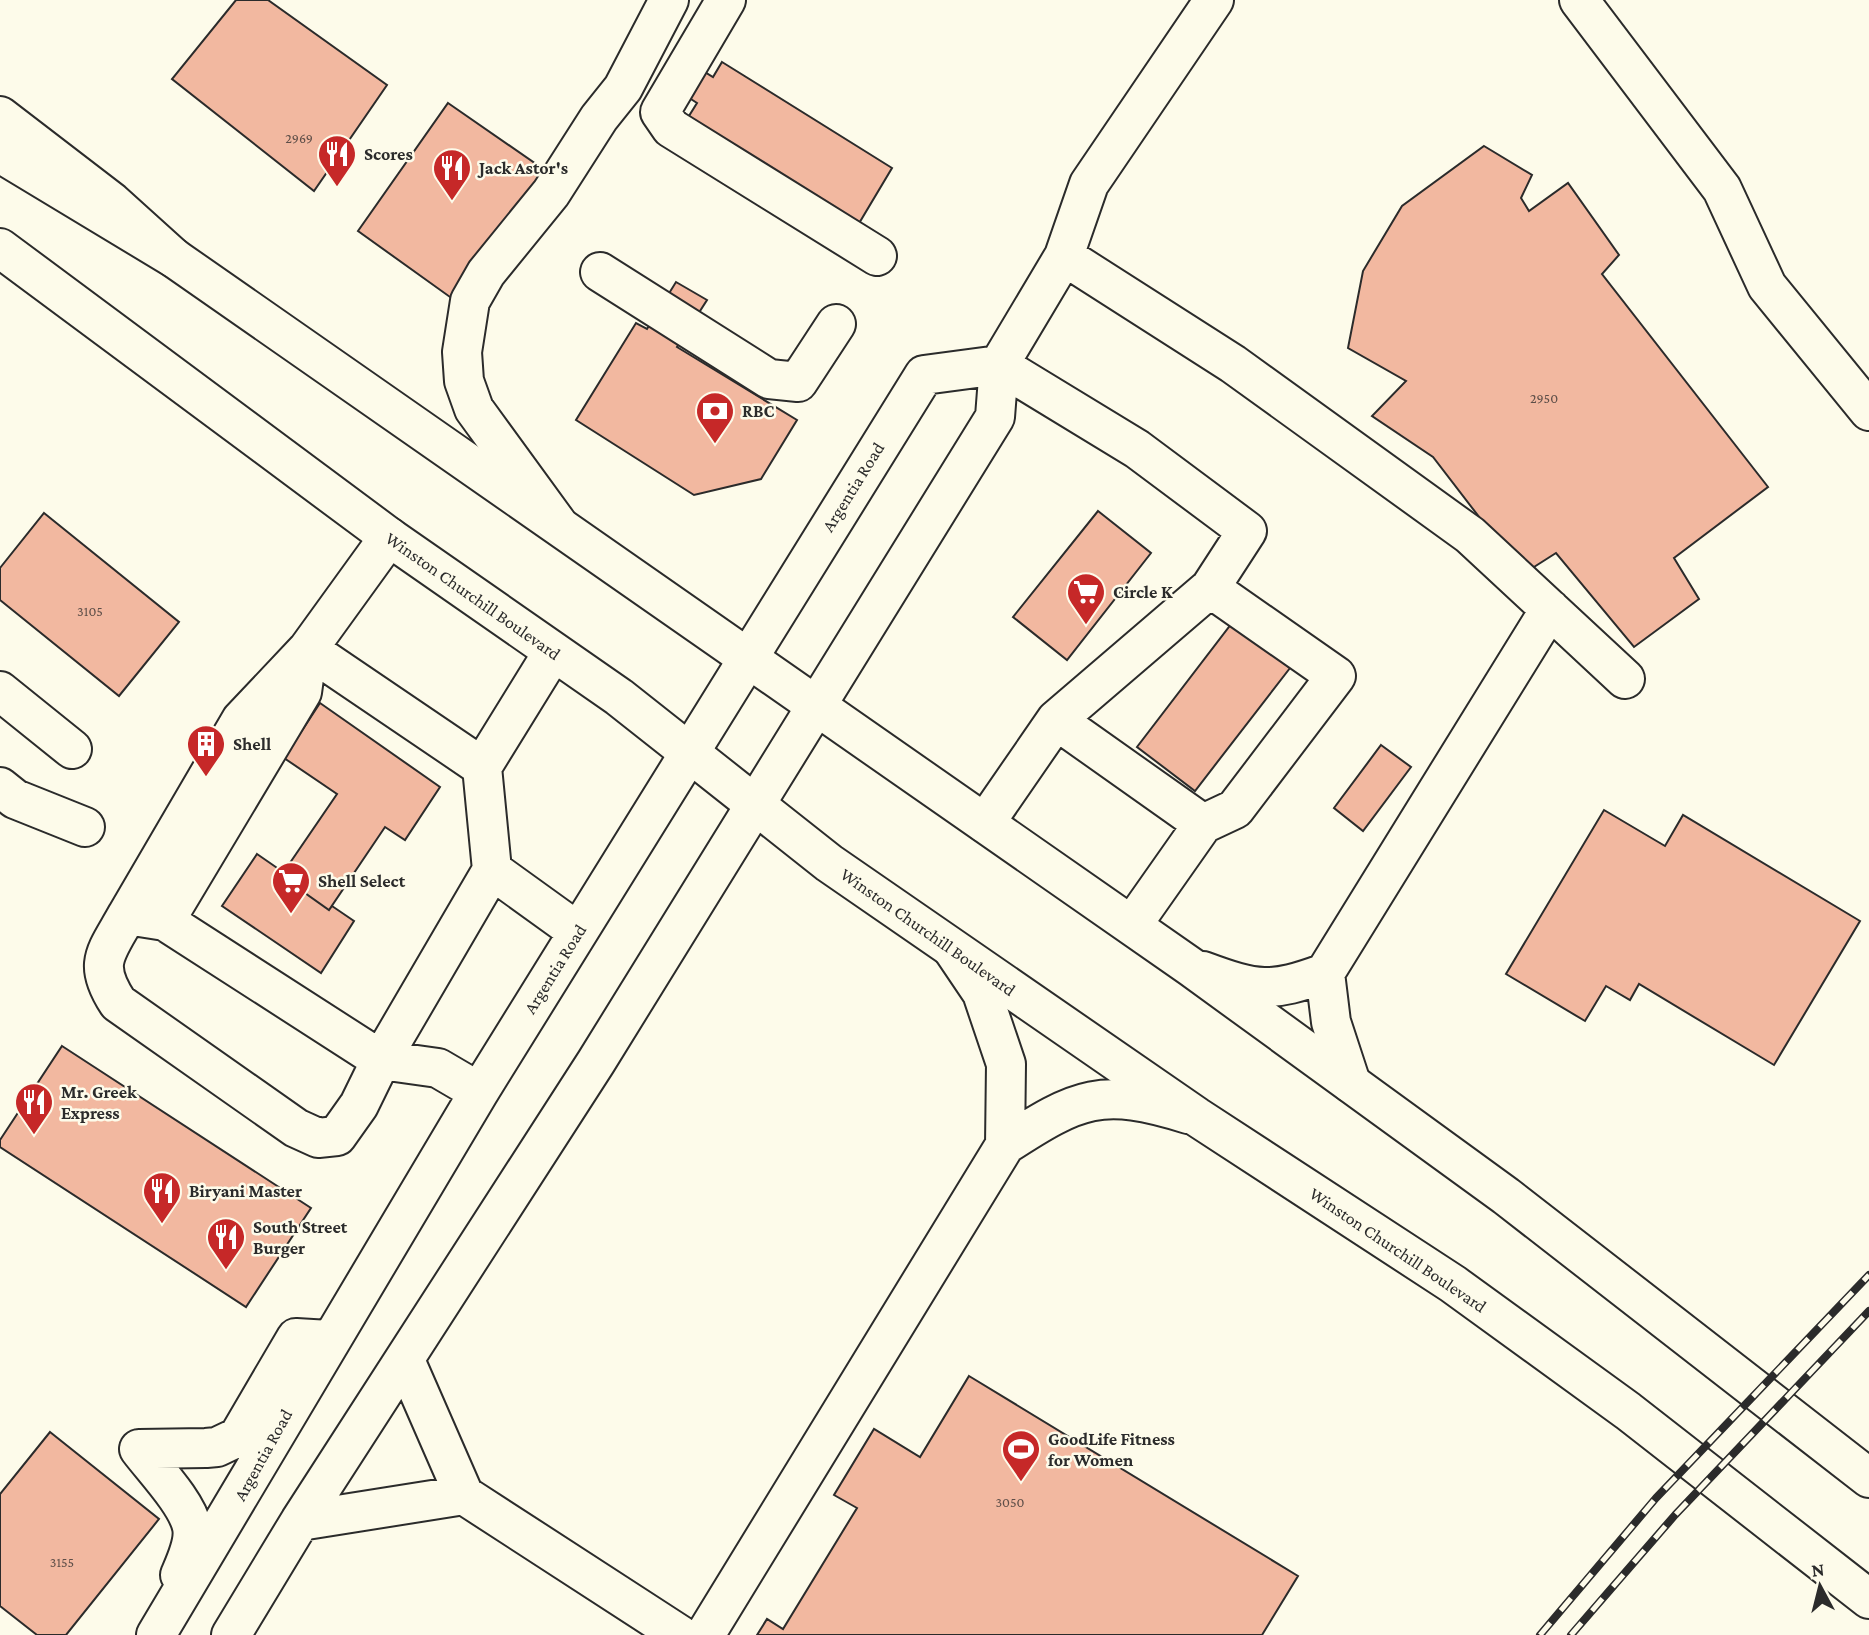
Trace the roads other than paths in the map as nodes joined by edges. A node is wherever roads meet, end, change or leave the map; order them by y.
1 (669, 0) edge
2 (726, 0) edge
3 (1214, 0) edge
4 (1579, 0) edge
5 (0, 116) edge
6 (0, 153) edge
7 (0, 248) edge
8 (877, 256) dead end
9 (1064, 256) junction
10 (174, 258) junction
11 (600, 272) dead end
12 (835, 324) dead end
13 (999, 365) junction
14 (1869, 411) edge
15 (557, 523) junction
16 (388, 537) junction
17 (1210, 588) junction
18 (1550, 609) junction
19 (308, 649) junction
20 (553, 652) junction
21 (747, 657) junction
22 (1625, 680) dead end
23 (0, 691) edge
24 (815, 705) junction
25 (1056, 720) junction
26 (72, 749) dead end
27 (689, 752) junction
28 (482, 767) junction
29 (0, 787) edge
30 (754, 804) junction
31 (985, 823) junction
32 (1203, 824) junction
33 (85, 827) dead end
34 (492, 870) junction
35 (127, 915) junction
36 (165, 921) junction
37 (1132, 925) junction
38 (578, 932) junction
39 (953, 950) junction
40 (1191, 967) junction
41 (1325, 973) junction
42 (381, 1060) junction
43 (1351, 1083) junction
44 (479, 1092) junction
45 (1197, 1117) junction
46 (1005, 1145) junction
47 (329, 1340) junction
48 (405, 1360) junction
49 (1869, 1478) edge
50 (464, 1495) junction
51 (300, 1521) junction
52 (1869, 1599) edge
53 (155, 1635) edge
54 (231, 1635) edge
55 (680, 1635) edge
56 (705, 1635) edge

1 - 15 main road
2 - 8 main road
3 - 9 main road
4 - 14 main road
5 - 10 main road
6 - 10 main road
7 - 16 main road, Winston Churchill Boulevard
9 - 13 main road
9 - 18 main road
10 - 15 main road
11 - 12 main road
13 - 17 main road
13 - 21 main road, Argentia Road
13 - 24 main road
15 - 21 main road
16 - 19 main road
16 - 20 main road, Winston Churchill Boulevard
17 - 25 main road
17 - 32 main road
18 - 22 main road
18 - 41 main road
19 - 28 main road
19 - 35 main road
19 - 36 main road
20 - 27 main road, Winston Churchill Boulevard
20 - 28 main road
21 - 24 main road
21 - 27 main road, Argentia Road
23 - 26 main road
24 - 30 main road
24 - 31 main road
25 - 31 main road
25 - 32 main road
27 - 30 main road, Winston Churchill Boulevard
27 - 38 main road, Argentia Road
28 - 34 main road
29 - 33 main road
30 - 39 main road, Winston Churchill Boulevard
30 - 48 main road
31 - 37 main road
32 - 37 main road
34 - 38 main road
34 - 42 main road
35 - 36 main road
35 - 42 main road
36 - 42 main road
37 - 40 main road
38 - 44 main road, Argentia Road
39 - 45 main road, Winston Churchill Boulevard
39 - 46 main road
40 - 41 main road
40 - 43 main road
41 - 43 main road
42 - 44 main road
43 - 49 main road
44 - 47 main road, Argentia Road
45 - 46 main road
45 - 52 main road, Winston Churchill Boulevard
46 - 56 main road
47 - 53 main road, Argentia Road
47 - 53 main road
48 - 50 main road
48 - 51 main road
50 - 51 main road
50 - 55 main road
51 - 54 main road

